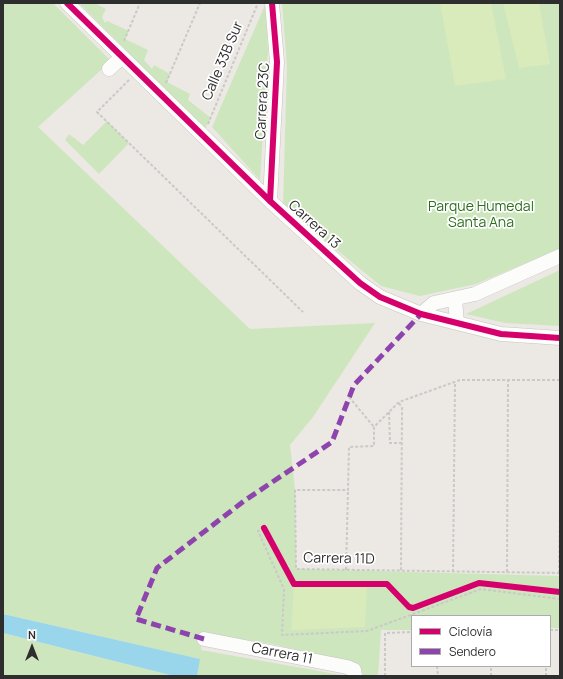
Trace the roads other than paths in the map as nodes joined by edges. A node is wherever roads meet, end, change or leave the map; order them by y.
1 (67, 3) edge
2 (272, 3) edge
3 (123, 51) junction
4 (109, 69) dead end
5 (270, 201) junction
6 (560, 256) edge
7 (455, 298) junction
8 (421, 314) junction
9 (457, 323) junction
10 (556, 341) edge
11 (204, 640) dead end
12 (355, 676) edge

1 - 3 street, Carrera 13
2 - 5 street, Carrera 23C
3 - 4 street
3 - 5 street, Carrera 13
5 - 8 street, Carrera 13
6 - 7 street
7 - 8 street
7 - 9 street
8 - 9 street, Carrera 13
9 - 10 street, Carrera 13
11 - 12 street, Carrera 11

